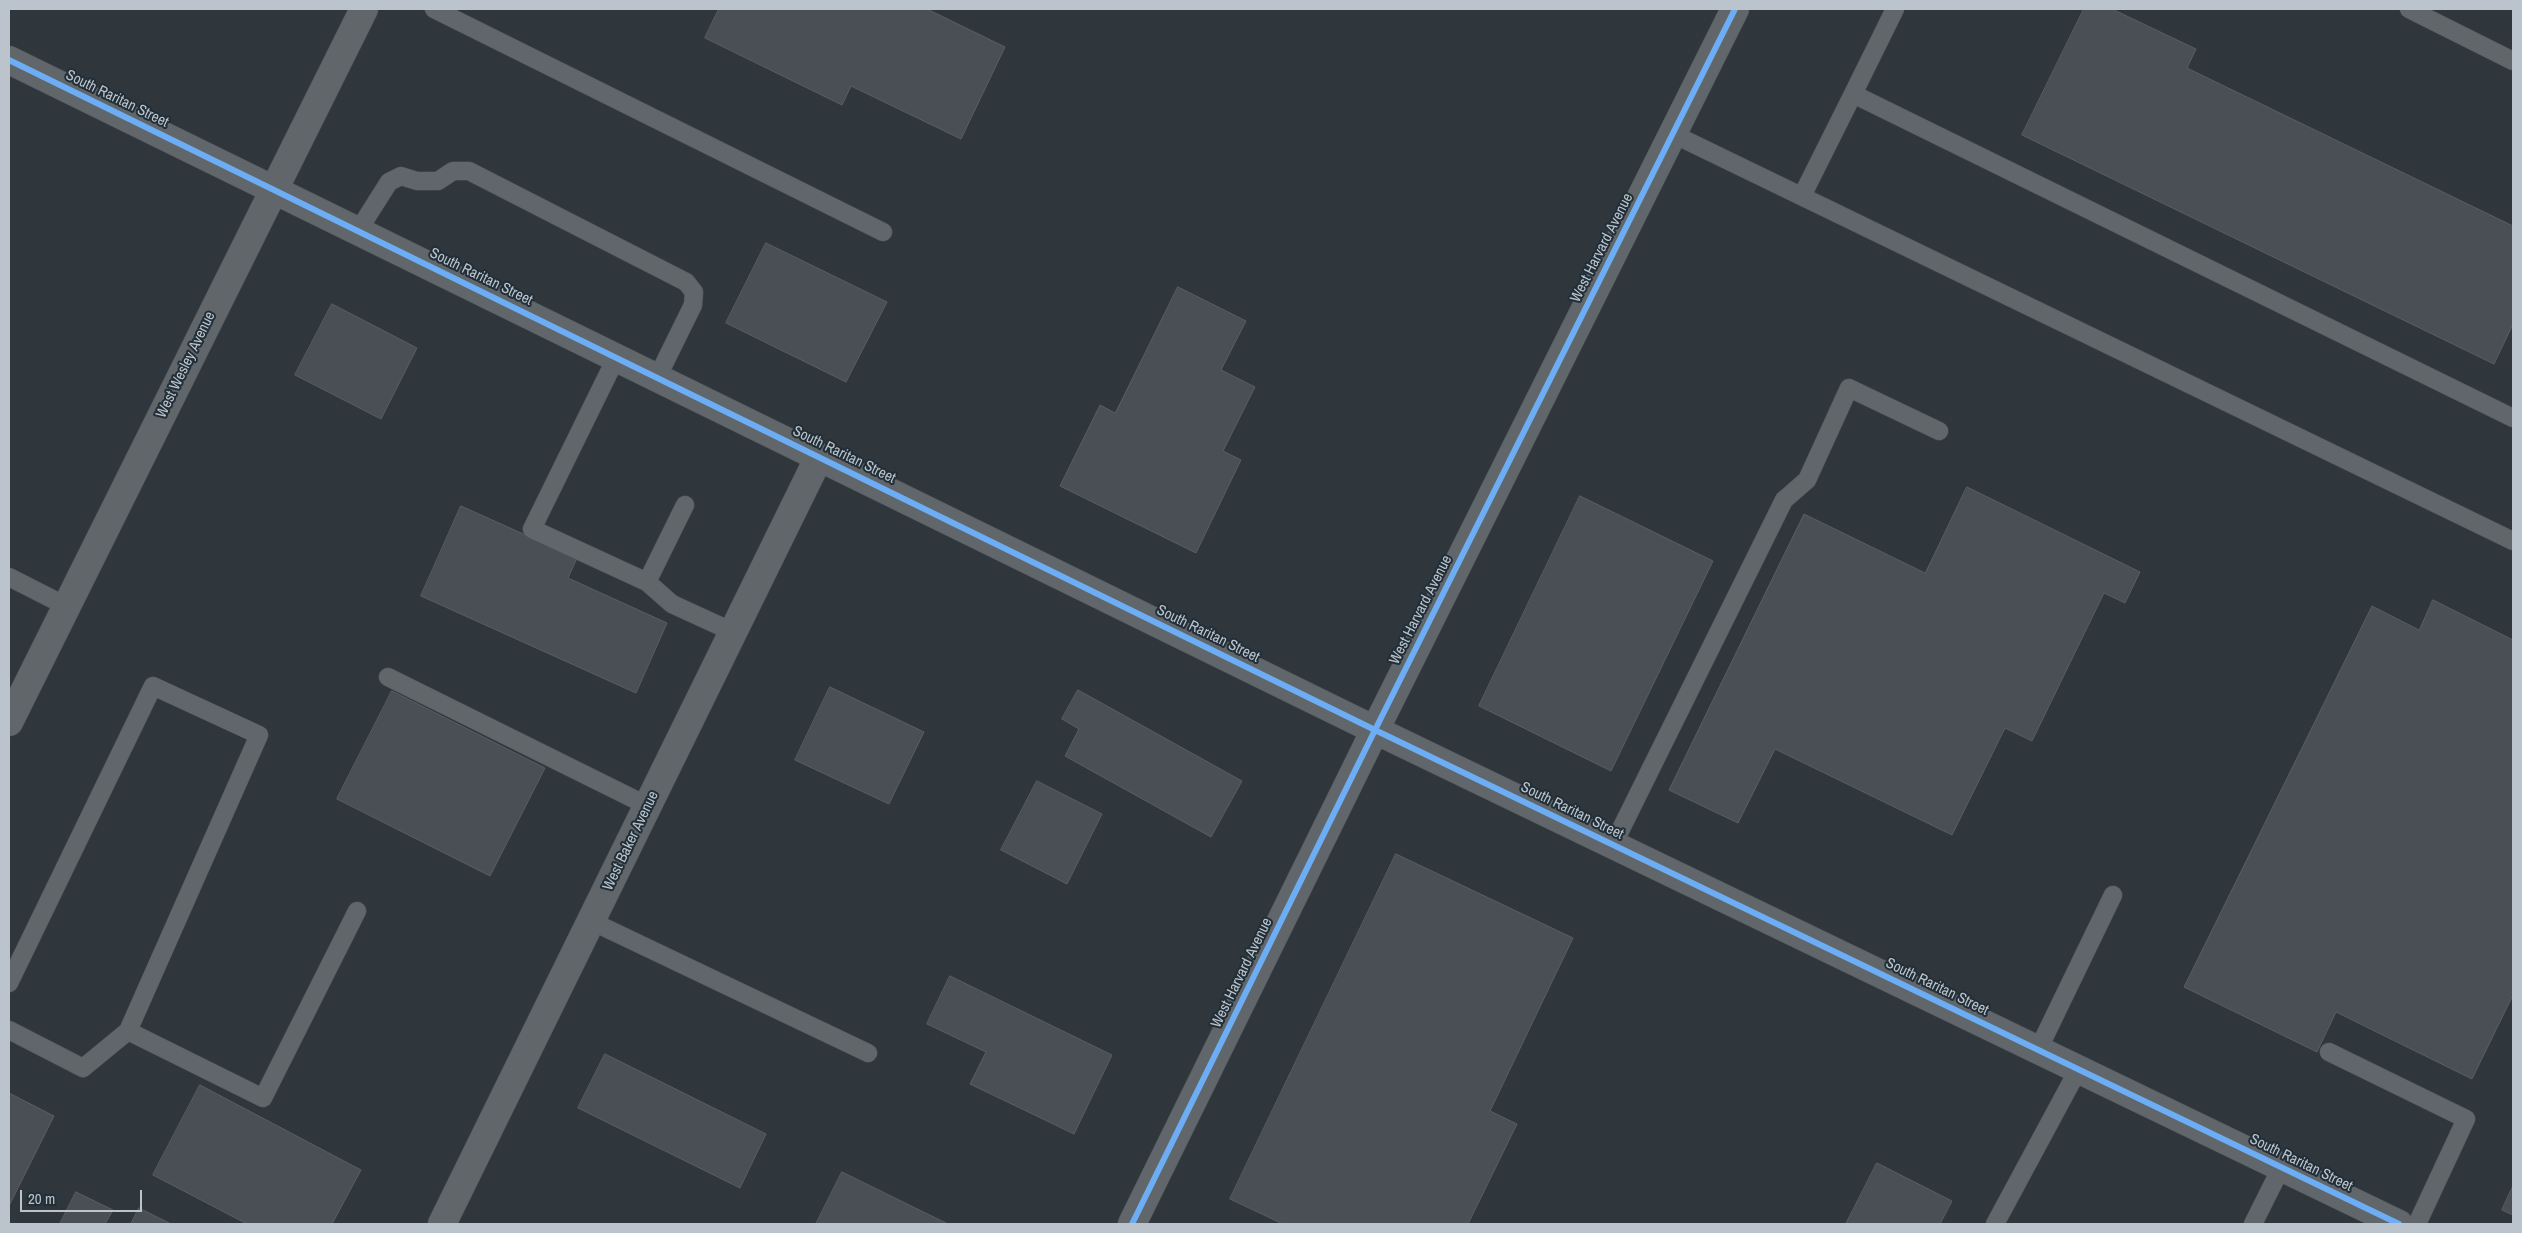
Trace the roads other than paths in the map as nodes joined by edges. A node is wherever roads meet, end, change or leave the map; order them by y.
1 (364, 9) edge
2 (434, 9) edge
3 (1735, 9) edge
4 (1895, 9) edge
5 (2409, 9) edge
6 (9, 60) edge
7 (2513, 60) edge
8 (1853, 94) junction
9 (1673, 134) junction
10 (274, 190) junction
11 (1802, 196) junction
12 (358, 230) junction
13 (883, 232) dead end
14 (616, 358) junction
15 (657, 378) junction
16 (2513, 418) edge
17 (1939, 431) dead end
18 (819, 457) junction
19 (685, 504) dead end
20 (2513, 541) edge
21 (9, 577) edge
22 (646, 582) junction
23 (66, 606) junction
24 (733, 632) junction
25 (388, 678) dead end
26 (9, 722) edge
27 (1375, 730) junction
28 (648, 806) junction
29 (1613, 845) junction
30 (2113, 895) dead end
31 (357, 911) dead end
32 (591, 921) junction
33 (9, 983) edge
34 (9, 1030) edge
35 (128, 1031) junction
36 (2038, 1050) junction
37 (2329, 1052) dead end
38 (868, 1053) dead end
39 (2078, 1070) junction
40 (2281, 1168) junction
41 (442, 1224) edge
42 (1132, 1224) edge
43 (1995, 1224) edge
44 (2253, 1224) edge
45 (2398, 1224) edge
46 (2417, 1224) edge

1 - 10 street, West Wesley Avenue
2 - 13 lane
3 - 9 street, West Harvard Avenue
4 - 8 lane
5 - 7 lane
6 - 10 street, South Raritan Street
8 - 11 lane
8 - 16 lane
9 - 11 lane
9 - 27 street, West Harvard Avenue
10 - 12 street, South Raritan Street
10 - 23 street, West Wesley Avenue
11 - 20 lane
12 - 14 street, South Raritan Street
12 - 15 lane
14 - 15 street, South Raritan Street
14 - 22 lane
15 - 18 street, South Raritan Street
17 - 29 lane
18 - 24 street, West Baker Avenue
18 - 27 street, South Raritan Street
19 - 22 lane
21 - 23 lane
22 - 24 lane
23 - 26 street, West Wesley Avenue
24 - 28 street, West Baker Avenue
25 - 28 lane
27 - 29 street, South Raritan Street
27 - 42 street, West Harvard Avenue
28 - 32 street, West Baker Avenue
29 - 36 street, South Raritan Street
30 - 36 lane
31 - 35 lane
32 - 38 lane
32 - 41 street, West Baker Avenue
33 - 35 lane
34 - 35 lane
36 - 39 street, South Raritan Street
37 - 46 lane
39 - 40 street, South Raritan Street
39 - 43 lane
40 - 44 lane
40 - 45 street, South Raritan Street

